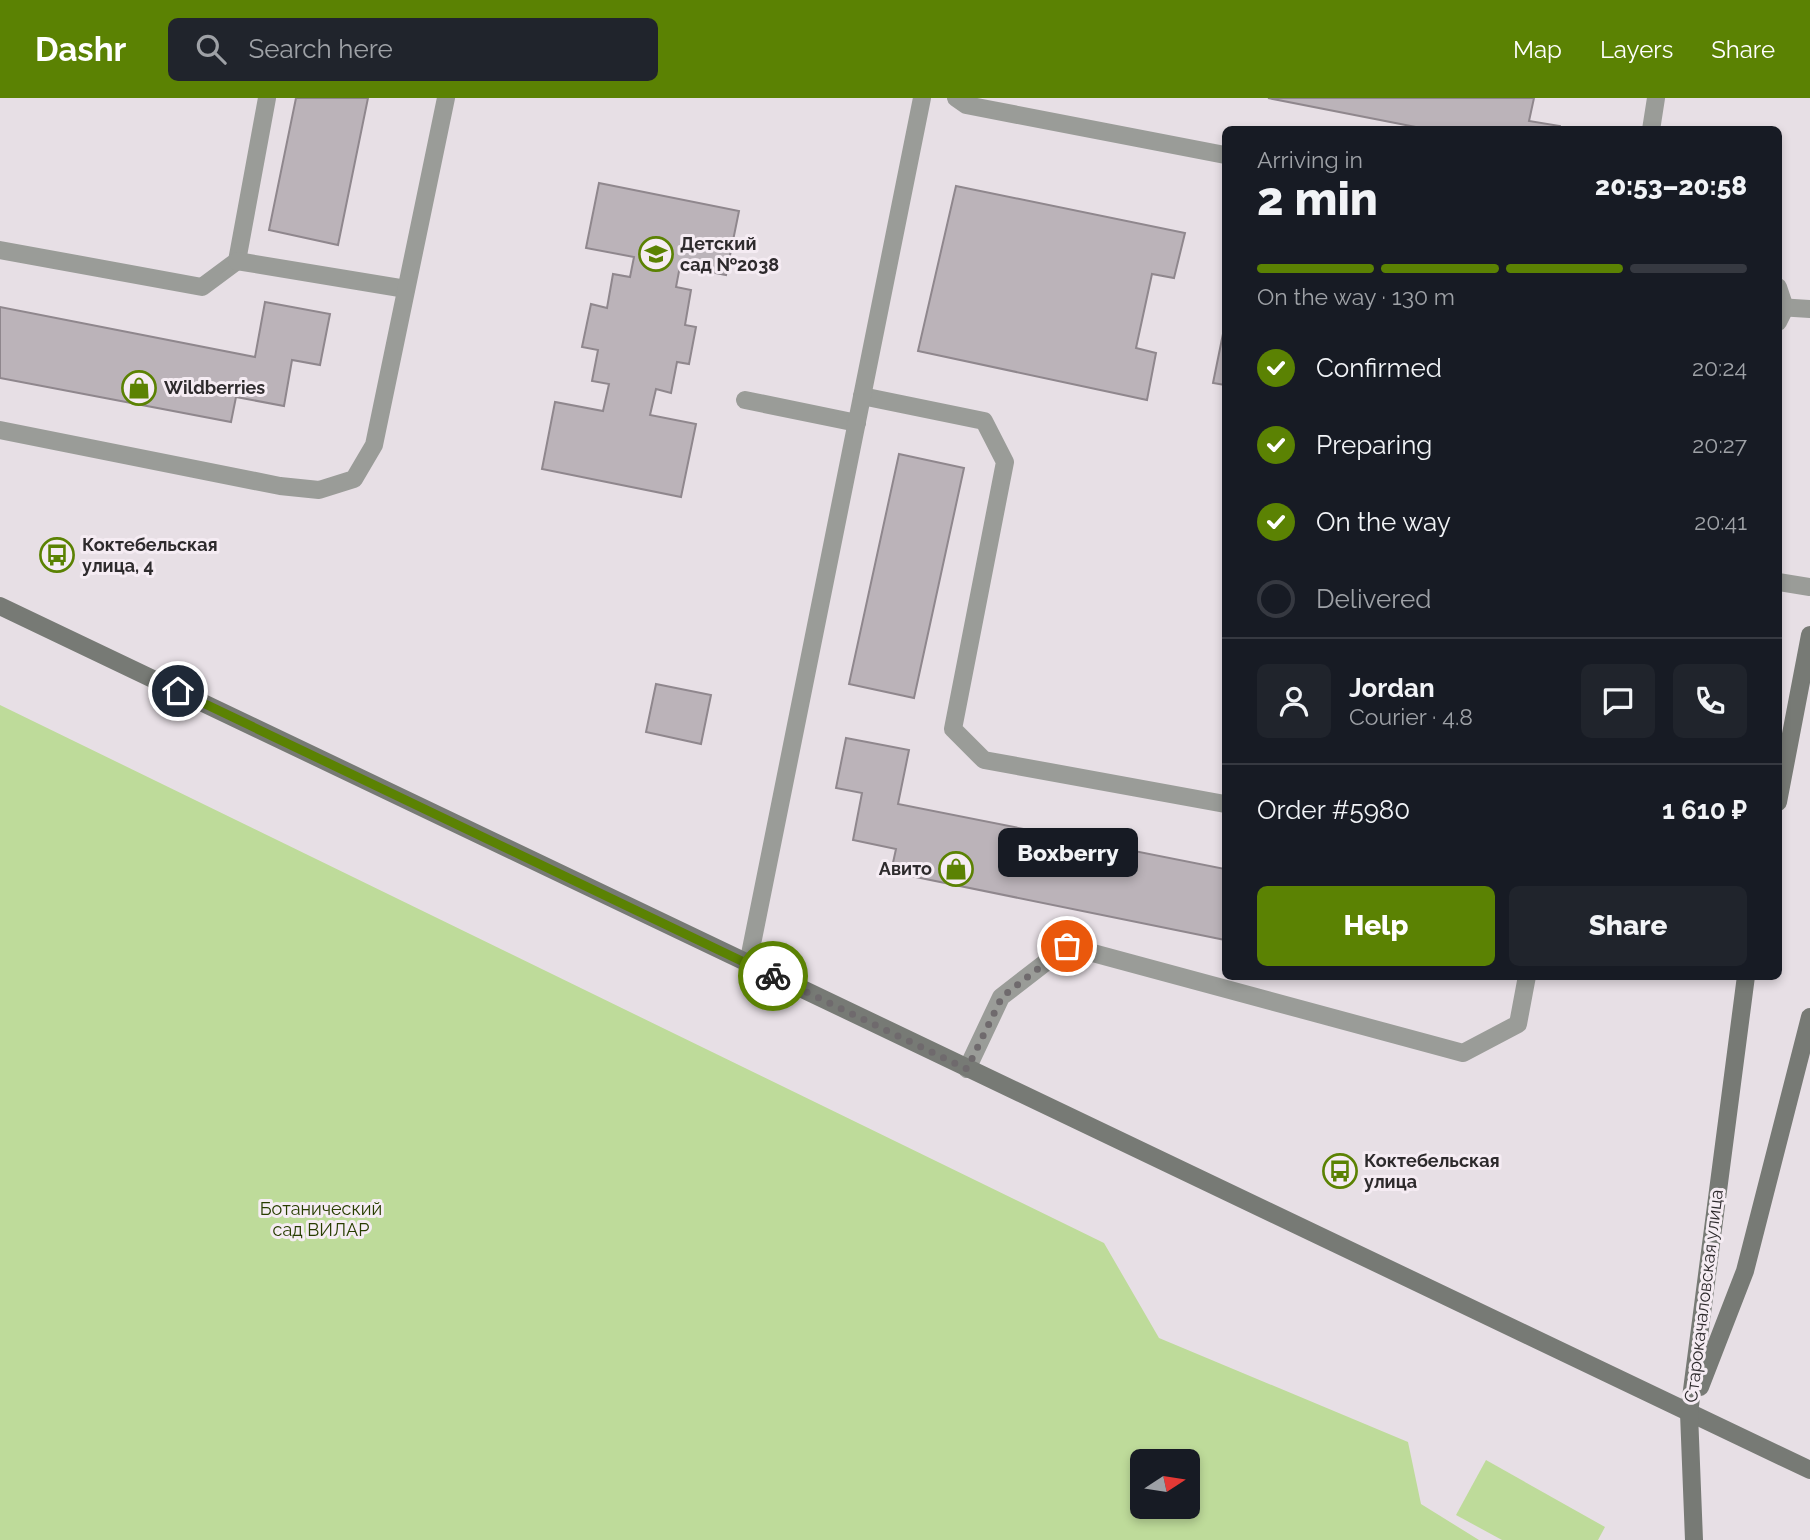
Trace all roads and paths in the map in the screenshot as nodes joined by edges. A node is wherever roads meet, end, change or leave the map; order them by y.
1 (267, 98) edge
2 (446, 98) edge
3 (922, 98) edge
4 (956, 98) edge
5 (1656, 98) edge
6 (1652, 126) edge
7 (1222, 154) edge
8 (0, 250) edge
9 (237, 261) junction
10 (406, 289) junction
11 (1810, 309) edge
12 (1782, 312) edge
13 (862, 396) junction
14 (745, 400) dead end
15 (857, 423) junction
16 (0, 430) edge
17 (1782, 583) edge
18 (1810, 587) edge
19 (0, 606) edge
20 (1810, 635) edge
21 (1782, 781) edge
22 (1222, 803) edge
23 (748, 964) junction
24 (1526, 980) edge
25 (1745, 980) edge
26 (1810, 1017) edge
27 (967, 1069) junction
28 (1689, 1413) junction
29 (1810, 1470) edge
30 (1694, 1540) edge

1 - 9 lane
2 - 10 lane
3 - 13 lane
4 - 7 lane
5 - 6 lane
8 - 9 lane
9 - 10 lane
10 - 16 lane
11 - 12 lane
13 - 15 lane
13 - 22 lane
14 - 15 lane
15 - 23 lane
17 - 18 lane
19 - 23 street
20 - 21 street
23 - 27 street
24 - 27 lane
25 - 28 street, Старокачаловская улица
26 - 28 street, Старокачаловская улица
27 - 28 street
28 - 29 street
28 - 30 street

